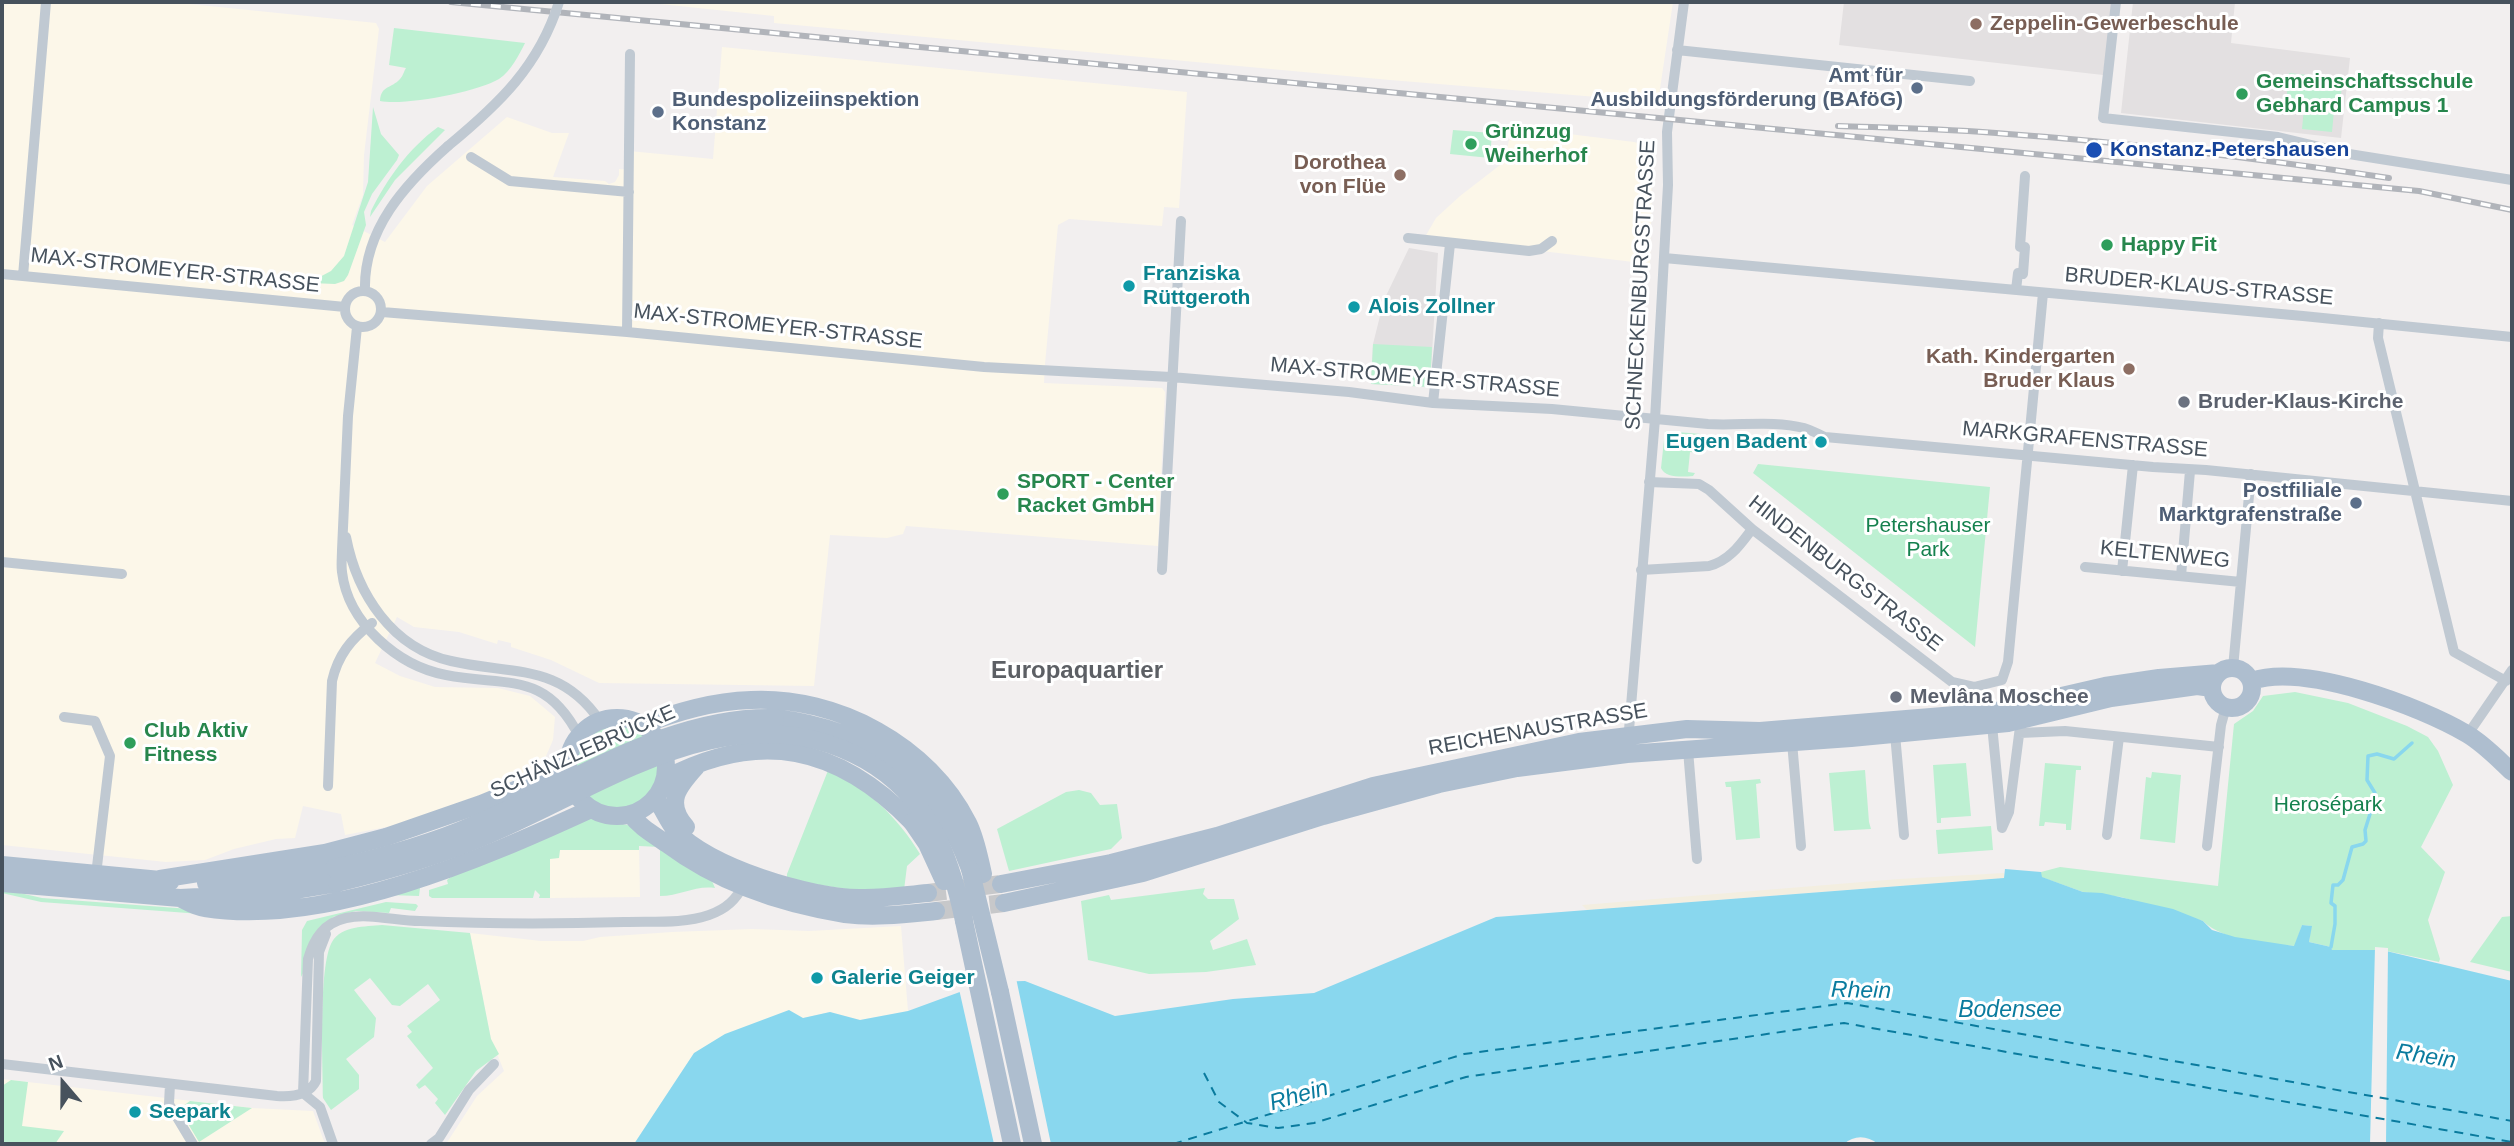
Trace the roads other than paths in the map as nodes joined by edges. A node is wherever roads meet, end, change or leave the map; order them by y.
1 (46, 2) edge
2 (559, 2) edge
3 (1684, 2) edge
4 (2116, 2) edge
5 (1677, 50) junction
6 (631, 54) dead end
7 (1970, 81) dead end
8 (471, 157) dead end
9 (2025, 176) dead end
10 (2512, 180) edge
11 (629, 192) junction
12 (1181, 220) dead end
13 (1408, 238) dead end
14 (1552, 241) dead end
15 (1450, 244) junction
16 (1664, 258) junction
17 (2, 274) edge
18 (23, 276) junction
19 (2016, 290) junction
20 (365, 291) junction
21 (2043, 293) junction
22 (345, 307) junction
23 (382, 312) junction
24 (2379, 323) junction
25 (357, 327) junction
26 (626, 332) junction
27 (2512, 337) edge
28 (1171, 377) junction
29 (1433, 402) junction
30 (1655, 419) junction
31 (2027, 456) junction
32 (2133, 466) junction
33 (2190, 471) junction
34 (2251, 474) junction
35 (1649, 482) junction
36 (2416, 490) junction
37 (2512, 501) edge
38 (343, 519) junction
39 (1752, 529) junction
40 (2, 562) edge
41 (2084, 567) dead end
42 (1162, 570) dead end
43 (1641, 570) junction
44 (2122, 571) junction
45 (122, 574) dead end
46 (2181, 576) junction
47 (2241, 582) junction
48 (380, 618) junction
49 (366, 628) junction
50 (2512, 670) edge
51 (2221, 676) junction
52 (2252, 681) junction
53 (2506, 681) junction
54 (2226, 708) junction
55 (64, 718) dead end
56 (600, 721) junction
57 (642, 725) junction
58 (1992, 725) junction
59 (2020, 727) junction
60 (1698, 729) junction
61 (1895, 734) junction
62 (2468, 734) junction
63 (1629, 735) junction
64 (579, 736) junction
65 (2119, 737) junction
66 (1792, 742) junction
67 (2219, 747) junction
68 (1688, 750) junction
69 (1627, 754) junction
70 (568, 760) junction
71 (2016, 761) junction
72 (701, 762) junction
73 (1996, 763) junction
74 (2512, 772) edge
75 (665, 779) junction
76 (328, 786) dead end
77 (655, 798) junction
78 (591, 809) junction
79 (631, 814) junction
80 (1904, 835) dead end
81 (2107, 835) dead end
82 (689, 842) junction
83 (1801, 846) dead end
84 (2207, 846) dead end
85 (1698, 859) dead end
86 (2, 865) edge
87 (96, 875) junction
88 (335, 875) junction
89 (160, 879) junction
90 (746, 879) junction
91 (2, 883) edge
92 (180, 898) junction
93 (936, 911) tunnel mouth
94 (908, 914) junction
95 (964, 921) junction
96 (1000, 992) junction
97 (2, 1064) edge
98 (494, 1064) dead end
99 (170, 1084) junction
100 (303, 1093) junction
101 (192, 1144) edge
102 (333, 1144) edge
103 (431, 1144) edge
104 (1012, 1144) edge
105 (1033, 1144) edge

1 - 18 street
2 - 20 street, bridge
3 - 5 street, SCHNECKENBURGSTRASSE
4 - 10 street
5 - 7 street
5 - 16 street, SCHNECKENBURGSTRASSE
6 - 11 street
8 - 11 street
9 - 19 street
11 - 26 street
12 - 28 street
13 - 15 street
14 - 15 street
15 - 29 street
16 - 19 street, BRUDER-KLAUS-STRASSE
16 - 30 street, SCHNECKENBURGSTRASSE
17 - 18 street, MAX-STROMEYER-STRASSE
18 - 22 street, MAX-STROMEYER-STRASSE
19 - 21 street, BRUDER-KLAUS-STRASSE
20 - 22 street
20 - 23 street
21 - 24 street, BRUDER-KLAUS-STRASSE
21 - 31 street
22 - 25 street
23 - 25 street
23 - 26 street, MAX-STROMEYER-STRASSE
24 - 27 street, BRUDER-KLAUS-STRASSE
24 - 36 street
25 - 38 street
26 - 28 street, MAX-STROMEYER-STRASSE
28 - 29 street, MAX-STROMEYER-STRASSE
28 - 42 street
29 - 30 street, MAX-STROMEYER-STRASSE
30 - 31 street, MARKGRAFENSTRASSE
30 - 35 street, SCHNECKENBURGSTRASSE
31 - 32 street, MARKGRAFENSTRASSE
31 - 39 street, HINDENBURGSTRASSE
32 - 33 street, MARKGRAFENSTRASSE
32 - 44 street
33 - 34 street, MARKGRAFENSTRASSE
33 - 46 street
34 - 36 street, MARKGRAFENSTRASSE
34 - 47 street
35 - 39 street, HINDENBURGSTRASSE
35 - 43 street, SCHNECKENBURGSTRASSE
36 - 37 street, MARKGRAFENSTRASSE
36 - 53 street
38 - 48 street
38 - 49 street
39 - 43 street
40 - 45 street
41 - 44 street, KELTENWEG
43 - 63 street, SCHNECKENBURGSTRASSE
44 - 46 street, KELTENWEG
46 - 47 street, KELTENWEG
47 - 51 street
48 - 49 street
48 - 56 street
49 - 64 street
49 - 76 street
50 - 53 street
51 - 52 main road
51 - 54 main road
51 - 59 main road, REICHENAUSTRASSE
51 - 60 main road, REICHENAUSTRASSE
52 - 54 main road
52 - 62 main road
53 - 62 street
54 - 67 street
55 - 87 street
56 - 57 main road
56 - 64 main road
57 - 75 main road
57 - 96 main road
58 - 59 main road, REICHENAUSTRASSE
58 - 61 main road, REICHENAUSTRASSE
58 - 73 street
59 - 65 street
59 - 71 street
60 - 63 main road, REICHENAUSTRASSE
60 - 68 main road
61 - 66 main road, REICHENAUSTRASSE
61 - 80 street
62 - 74 main road
63 - 69 street, SCHNECKENBURGSTRASSE
63 - 69 main road, REICHENAUSTRASSE
64 - 70 main road
65 - 67 street
65 - 81 street
66 - 68 main road, REICHENAUSTRASSE
66 - 83 street
67 - 84 street
68 - 69 main road, REICHENAUSTRASSE
68 - 85 street
70 - 78 main road
70 - 89 main road
71 - 73 street
71 - 73 street
72 - 75 main road
72 - 82 main road
72 - 95 main road, bridge
75 - 77 main road
77 - 79 main road
77 - 82 main road
78 - 79 main road
78 - 92 main road
79 - 90 main road
82 - 90 main road
86 - 87 main road
87 - 89 main road
88 - 89 main road
88 - 92 main road
88 - 95 main road, SCHÄNZLEBRÜCKE, bridge
88 - 96 main road, SCHÄNZLEBRÜCKE, bridge
90 - 94 main road
90 - 94 main road
90 - 100 street
91 - 92 main road
93 - 94 main road
95 - 104 main road, SCHÄNZLEBRÜCKE
96 - 105 main road, SCHÄNZLEBRÜCKE
97 - 99 street
98 - 103 street
99 - 100 street
99 - 101 street
100 - 102 street

